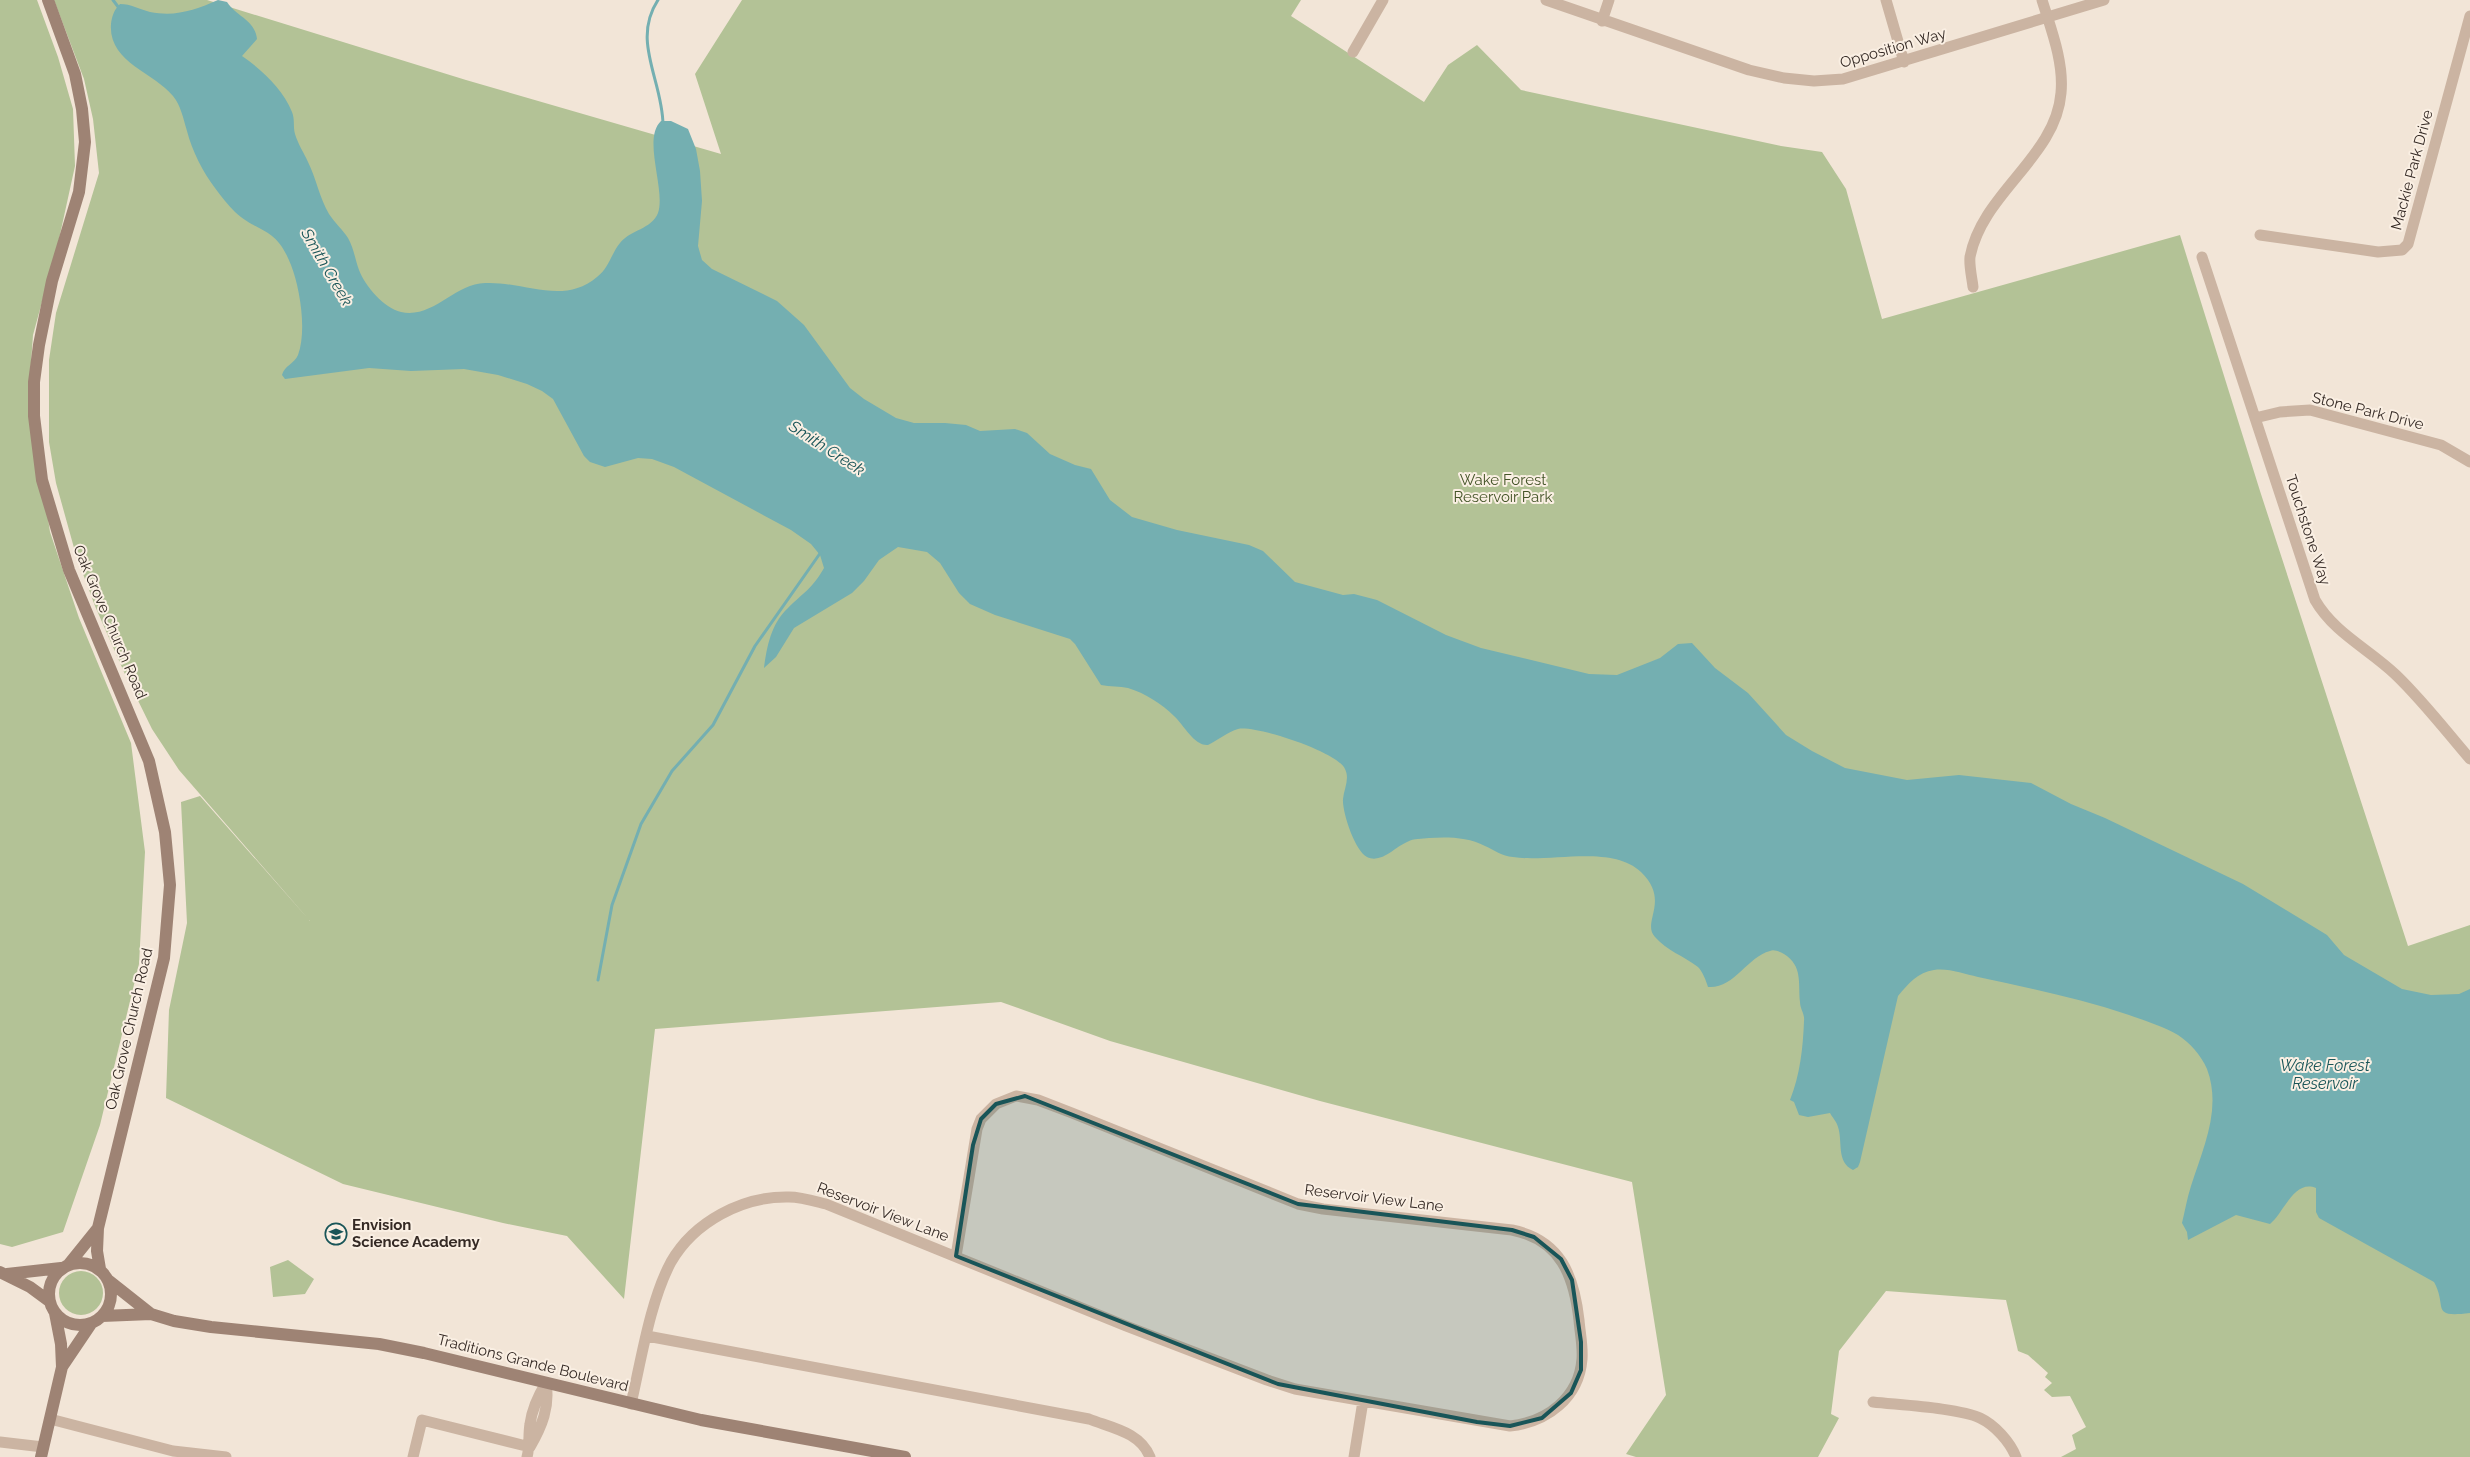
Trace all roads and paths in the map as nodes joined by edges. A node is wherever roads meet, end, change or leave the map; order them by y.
1 (48, 0) edge
2 (1383, 0) edge
3 (1546, 0) edge
4 (1609, 0) edge
5 (1886, 0) edge
6 (2042, 0) edge
7 (2104, 0) edge
8 (2470, 16) edge
9 (2048, 17) junction
10 (1602, 20) junction
11 (1352, 52) dead end
12 (1904, 62) junction
13 (2260, 235) dead end
14 (2202, 257) dead end
15 (1973, 287) dead end
16 (2255, 418) junction
17 (2470, 462) edge
18 (2470, 759) edge
19 (98, 1228) junction
20 (956, 1256) junction
21 (65, 1266) junction
22 (100, 1269) junction
23 (3, 1273) edge
24 (108, 1280) junction
25 (49, 1301) junction
26 (55, 1313) junction
27 (151, 1314) junction
28 (102, 1316) junction
29 (91, 1324) junction
30 (648, 1336) junction
31 (62, 1367) junction
32 (546, 1383) junction
33 (1363, 1401) junction
34 (1873, 1402) dead end
35 (631, 1404) junction
36 (50, 1419) junction
37 (0, 1442) edge
38 (42, 1452) edge
39 (529, 1452) edge
40 (226, 1457) edge
41 (413, 1457) edge
42 (905, 1457) edge
43 (1150, 1457) edge
44 (1354, 1457) edge
45 (2016, 1457) edge

1 - 19 main road, Oak Grove Church Road
2 - 11 street
3 - 10 street, Opposition Way
4 - 10 street
5 - 12 street
6 - 9 street
7 - 9 street, Opposition Way
8 - 13 street, Mackie Park Drive
9 - 12 street, Opposition Way
9 - 15 street
10 - 12 street, Opposition Way
14 - 16 street, Touchstone Way
16 - 17 street, Stone Park Drive
16 - 18 street, Touchstone Way
19 - 21 main road, Oak Grove Church Road
19 - 22 main road, Oak Grove Church Road
20 - 30 street, Reservoir View Lane
20 - 33 street, Reservoir View Lane
20 - 33 street, Reservoir View Lane
21 - 22 main road
21 - 23 main road
21 - 25 main road
22 - 24 main road
23 - 25 main road
24 - 27 main road, Traditions Grande Boulevard
24 - 28 main road
25 - 26 main road
26 - 29 main road
26 - 31 main road
27 - 28 main road, Traditions Grande Boulevard
27 - 32 main road, Traditions Grande Boulevard
28 - 29 main road
29 - 31 main road
30 - 35 street, Reservoir View Lane
30 - 43 street
31 - 36 main road
32 - 35 main road, Traditions Grande Boulevard
32 - 39 street
33 - 44 street
34 - 45 street
35 - 42 main road, Traditions Grande Boulevard
36 - 38 main road
36 - 40 street
37 - 38 street
39 - 41 street

